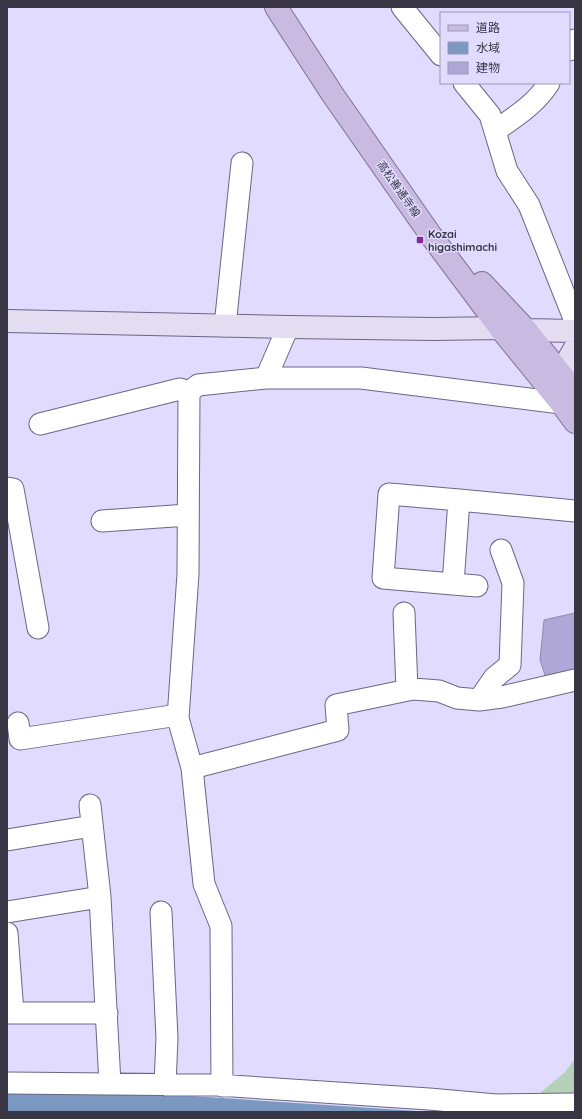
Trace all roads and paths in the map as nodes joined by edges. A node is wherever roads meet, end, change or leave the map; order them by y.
1 (276, 7) edge
2 (291, 7) edge
3 (402, 7) edge
4 (440, 54) edge
5 (465, 84) edge
6 (548, 84) edge
7 (495, 131) junction
8 (242, 163) dead end
9 (7, 321) edge
10 (575, 321) edge
11 (225, 326) junction
12 (288, 327) junction
13 (500, 328) junction
14 (575, 331) edge
15 (538, 334) junction
16 (575, 348) edge
17 (538, 374) junction
18 (266, 378) junction
19 (567, 391) edge
20 (189, 392) junction
21 (575, 422) edge
22 (40, 424) dead end
23 (7, 488) edge
24 (460, 500) junction
25 (575, 511) edge
26 (188, 515) junction
27 (102, 521) dead end
28 (501, 550) dead end
29 (453, 584) junction
30 (477, 586) dead end
31 (404, 613) dead end
32 (38, 628) dead end
33 (575, 680) edge
34 (408, 690) junction
35 (479, 700) junction
36 (178, 715) junction
37 (18, 722) dead end
38 (192, 768) junction
39 (90, 805) dead end
40 (92, 826) junction
41 (7, 840) edge
42 (100, 897) junction
43 (7, 912) edge
44 (161, 912) dead end
45 (7, 933) edge
46 (10, 1013) edge
47 (106, 1013) junction
48 (7, 1083) edge
49 (110, 1084) junction
50 (165, 1085) junction
51 (222, 1086) junction
52 (575, 1104) edge

1 - 13 main road, 高松善通寺線
2 - 15 main road, 高松善通寺線
3 - 4 street
5 - 7 street
6 - 7 street
7 - 10 street
8 - 11 street
9 - 11 street
11 - 12 street
12 - 13 street
12 - 18 street
13 - 15 street
13 - 17 main road, 高松善通寺線
14 - 15 street
15 - 17 street
15 - 19 main road, 高松善通寺線
16 - 19 street
17 - 19 main road, 高松善通寺線
18 - 19 street
18 - 20 street
19 - 21 main road, 高松善通寺線
20 - 22 street
20 - 26 street
23 - 32 street
24 - 25 street
24 - 29 street
24 - 29 street
26 - 27 street
26 - 36 street
28 - 35 street
29 - 30 street
31 - 34 street
33 - 35 street
34 - 35 street
34 - 38 street
36 - 37 street
36 - 38 street
38 - 51 street
39 - 40 street
40 - 41 street
40 - 42 street
42 - 43 street
42 - 47 street
44 - 50 street
45 - 46 street
46 - 47 street
47 - 49 street
48 - 49 street
49 - 50 street
50 - 51 street
51 - 52 street

